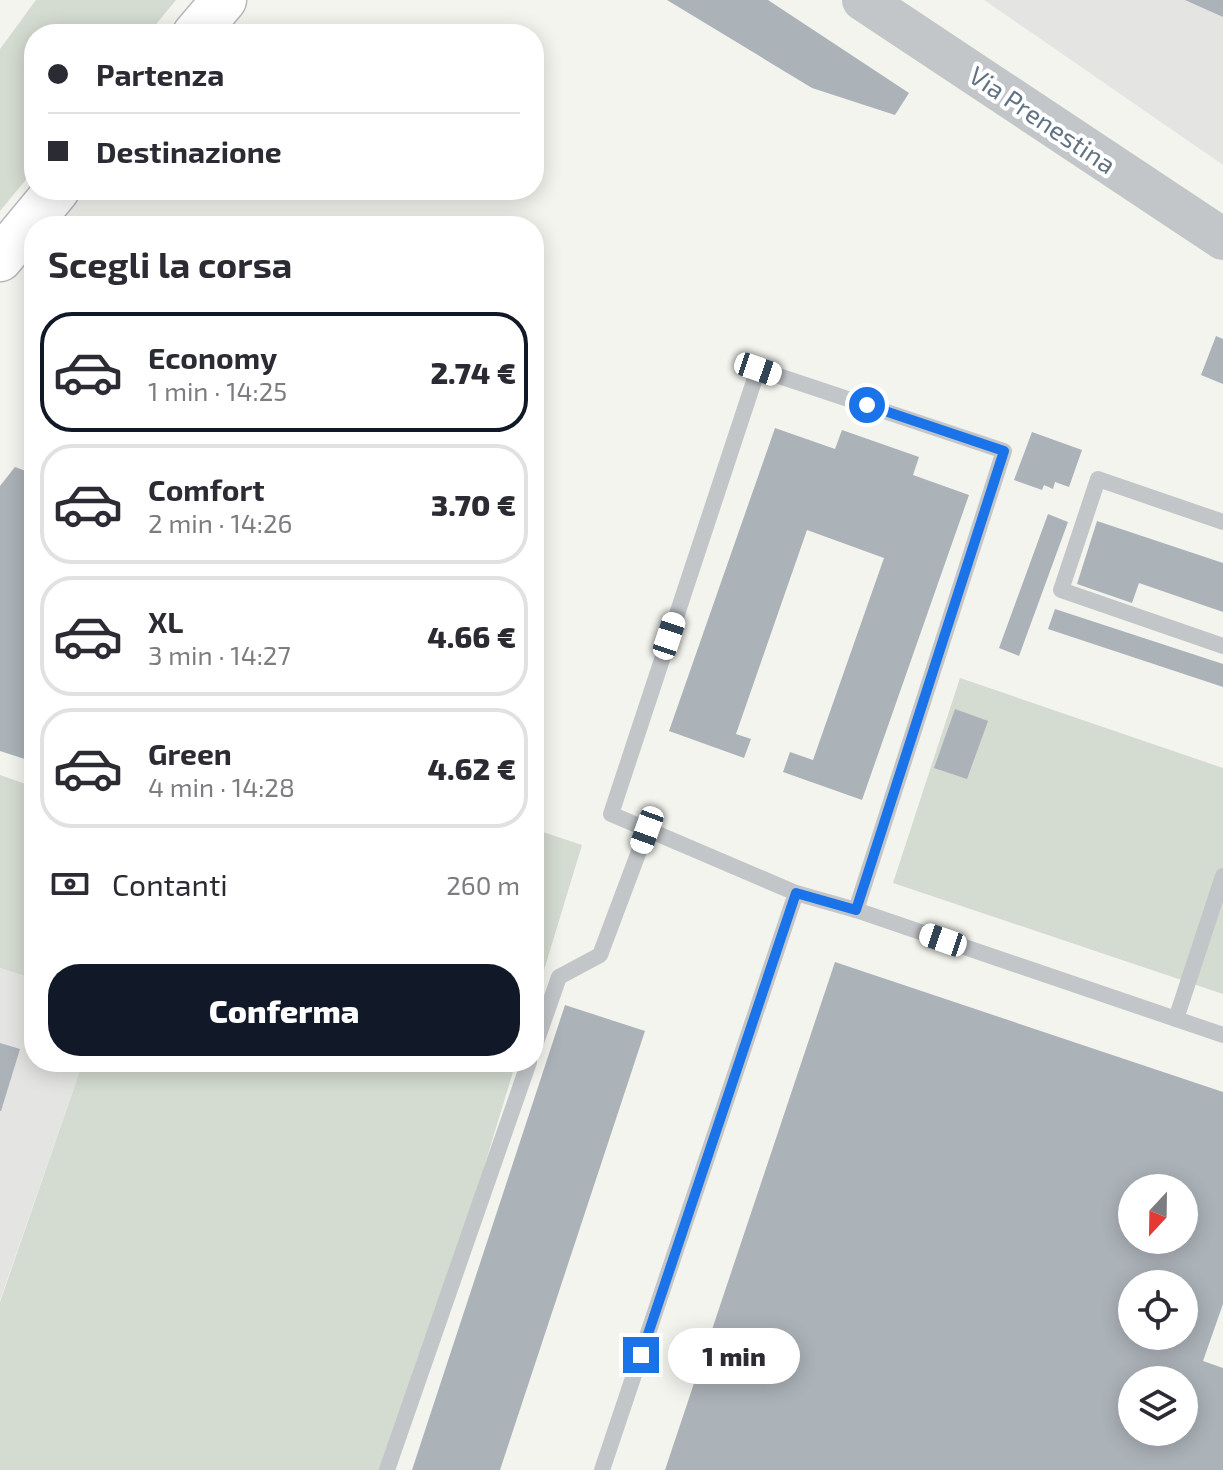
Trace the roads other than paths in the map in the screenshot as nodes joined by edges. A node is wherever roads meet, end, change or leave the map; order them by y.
1 (224, 0) edge
2 (863, 0) edge
3 (204, 24) edge
4 (49, 200) edge
5 (36, 216) edge
6 (24, 230) edge
7 (1223, 239) edge
8 (0, 259) edge
9 (1223, 522) edge
10 (1223, 646) edge
11 (647, 830) junction
12 (1223, 876) edge
13 (796, 893) junction
14 (856, 910) junction
15 (1176, 1019) junction
16 (544, 1020) edge
17 (1223, 1035) edge
18 (526, 1072) edge
19 (387, 1470) edge
20 (602, 1470) edge

1 - 3 main road
2 - 7 street, Via Prenestina
4 - 5 main road
6 - 8 main road
9 - 10 lane
11 - 13 lane
11 - 14 lane
11 - 16 lane
12 - 15 lane
13 - 14 lane
13 - 20 lane
14 - 15 lane
15 - 17 lane
18 - 19 lane

